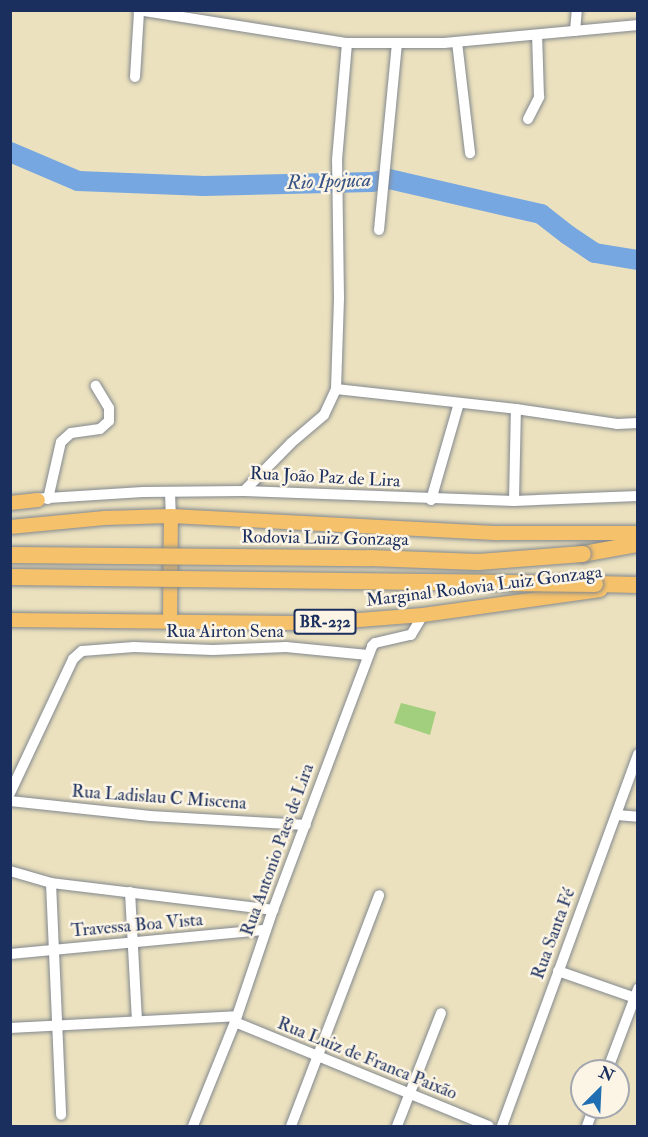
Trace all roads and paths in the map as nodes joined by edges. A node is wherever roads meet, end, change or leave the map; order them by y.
1 (577, 10) edge
2 (139, 11) edge
3 (185, 14) edge
4 (638, 26) edge
5 (575, 31) junction
6 (537, 35) junction
7 (458, 42) junction
8 (347, 44) junction
9 (397, 44) junction
10 (135, 77) dead end
11 (528, 119) dead end
12 (470, 153) dead end
13 (379, 230) dead end
14 (96, 386) dead end
15 (336, 389) junction
16 (459, 403) junction
17 (516, 409) junction
18 (638, 423) edge
19 (244, 490) junction
20 (170, 492) junction
21 (638, 496) edge
22 (10, 498) edge
23 (43, 499) junction
24 (430, 500) junction
25 (514, 501) junction
26 (10, 503) edge
27 (171, 516) junction
28 (10, 526) edge
29 (638, 533) edge
30 (638, 544) edge
31 (10, 555) edge
32 (10, 577) edge
33 (637, 585) edge
34 (423, 615) junction
35 (10, 620) edge
36 (170, 621) junction
37 (368, 655) junction
38 (638, 754) edge
39 (10, 793) edge
40 (10, 801) edge
41 (617, 815) junction
42 (638, 817) edge
43 (306, 825) junction
44 (10, 871) edge
45 (51, 883) junction
46 (129, 892) junction
47 (379, 895) dead end
48 (273, 910) junction
49 (266, 930) junction
50 (133, 942) junction
51 (55, 950) junction
52 (10, 954) edge
53 (558, 971) junction
54 (636, 995) edge
55 (441, 1013) dead end
56 (235, 1019) junction
57 (137, 1021) junction
58 (58, 1025) junction
59 (10, 1028) edge
60 (317, 1056) junction
61 (612, 1059) edge
62 (409, 1094) junction
63 (61, 1115) dead end
64 (193, 1126) edge
65 (291, 1126) edge
66 (397, 1126) edge
67 (488, 1126) edge
68 (502, 1126) edge

1 - 5 street
2 - 3 street
2 - 10 street
3 - 8 street
4 - 5 street
5 - 6 street
6 - 7 street
6 - 11 street
7 - 9 street
7 - 12 street
8 - 9 street
8 - 15 street
9 - 13 street
14 - 23 street
15 - 16 street
15 - 19 street
16 - 17 street
16 - 24 street
17 - 18 street
17 - 25 street
19 - 20 street, Rua João Paz de Lira
19 - 24 street, Rua João Paz de Lira
20 - 23 street, Rua João Paz de Lira
20 - 27 street
21 - 25 street, Rua João Paz de Lira
22 - 23 street, Rua João Paz de Lira
23 - 26 main road
24 - 25 street, Rua João Paz de Lira
27 - 28 main road
27 - 29 main road
27 - 36 main road
30 - 31 highway, Rodovia Luiz Gonzaga, bridge
32 - 33 highway, BR-232, bridge
33 - 34 main road, Marginal Rodovia Luiz Gonzaga / BR-232
34 - 36 main road, Marginal Rodovia Luiz Gonzaga / BR-232
34 - 37 street
35 - 36 main road, Marginal Rodovia Luiz Gonzaga / BR-232
37 - 39 street, Rua Airton Sena
37 - 43 street, Rua Antonio Paes de Lira
38 - 41 street, Rua Santa Fé
40 - 43 street, Rua Ladislau C Miscena
41 - 42 street
41 - 53 street, Rua Santa Fé
43 - 48 street, Rua Antonio Paes de Lira
44 - 45 street
45 - 46 street
45 - 51 street
46 - 48 street
46 - 50 street
47 - 60 street
48 - 49 street, Rua Antonio Paes de Lira
49 - 50 street, Travessa Boa Vista
49 - 56 street, Rua Antonio Paes de Lira
50 - 51 street, Travessa Boa Vista
50 - 57 street
51 - 52 street, Travessa Boa Vista
51 - 58 street
53 - 54 street
53 - 68 street, Rua Santa Fé
54 - 61 street
55 - 62 street
56 - 57 street, Rua Luiz de Franca Paixão
56 - 60 street, Rua Luiz de Franca Paixão
56 - 64 street, Rua Antonio Paes de Lira
57 - 58 street, Rua Luiz de Franca Paixão
58 - 59 street, Rua Luiz de Franca Paixão
58 - 63 street
60 - 62 street, Rua Luiz de Franca Paixão
60 - 65 street
62 - 66 street
62 - 67 street, Rua Luiz de Franca Paixão

